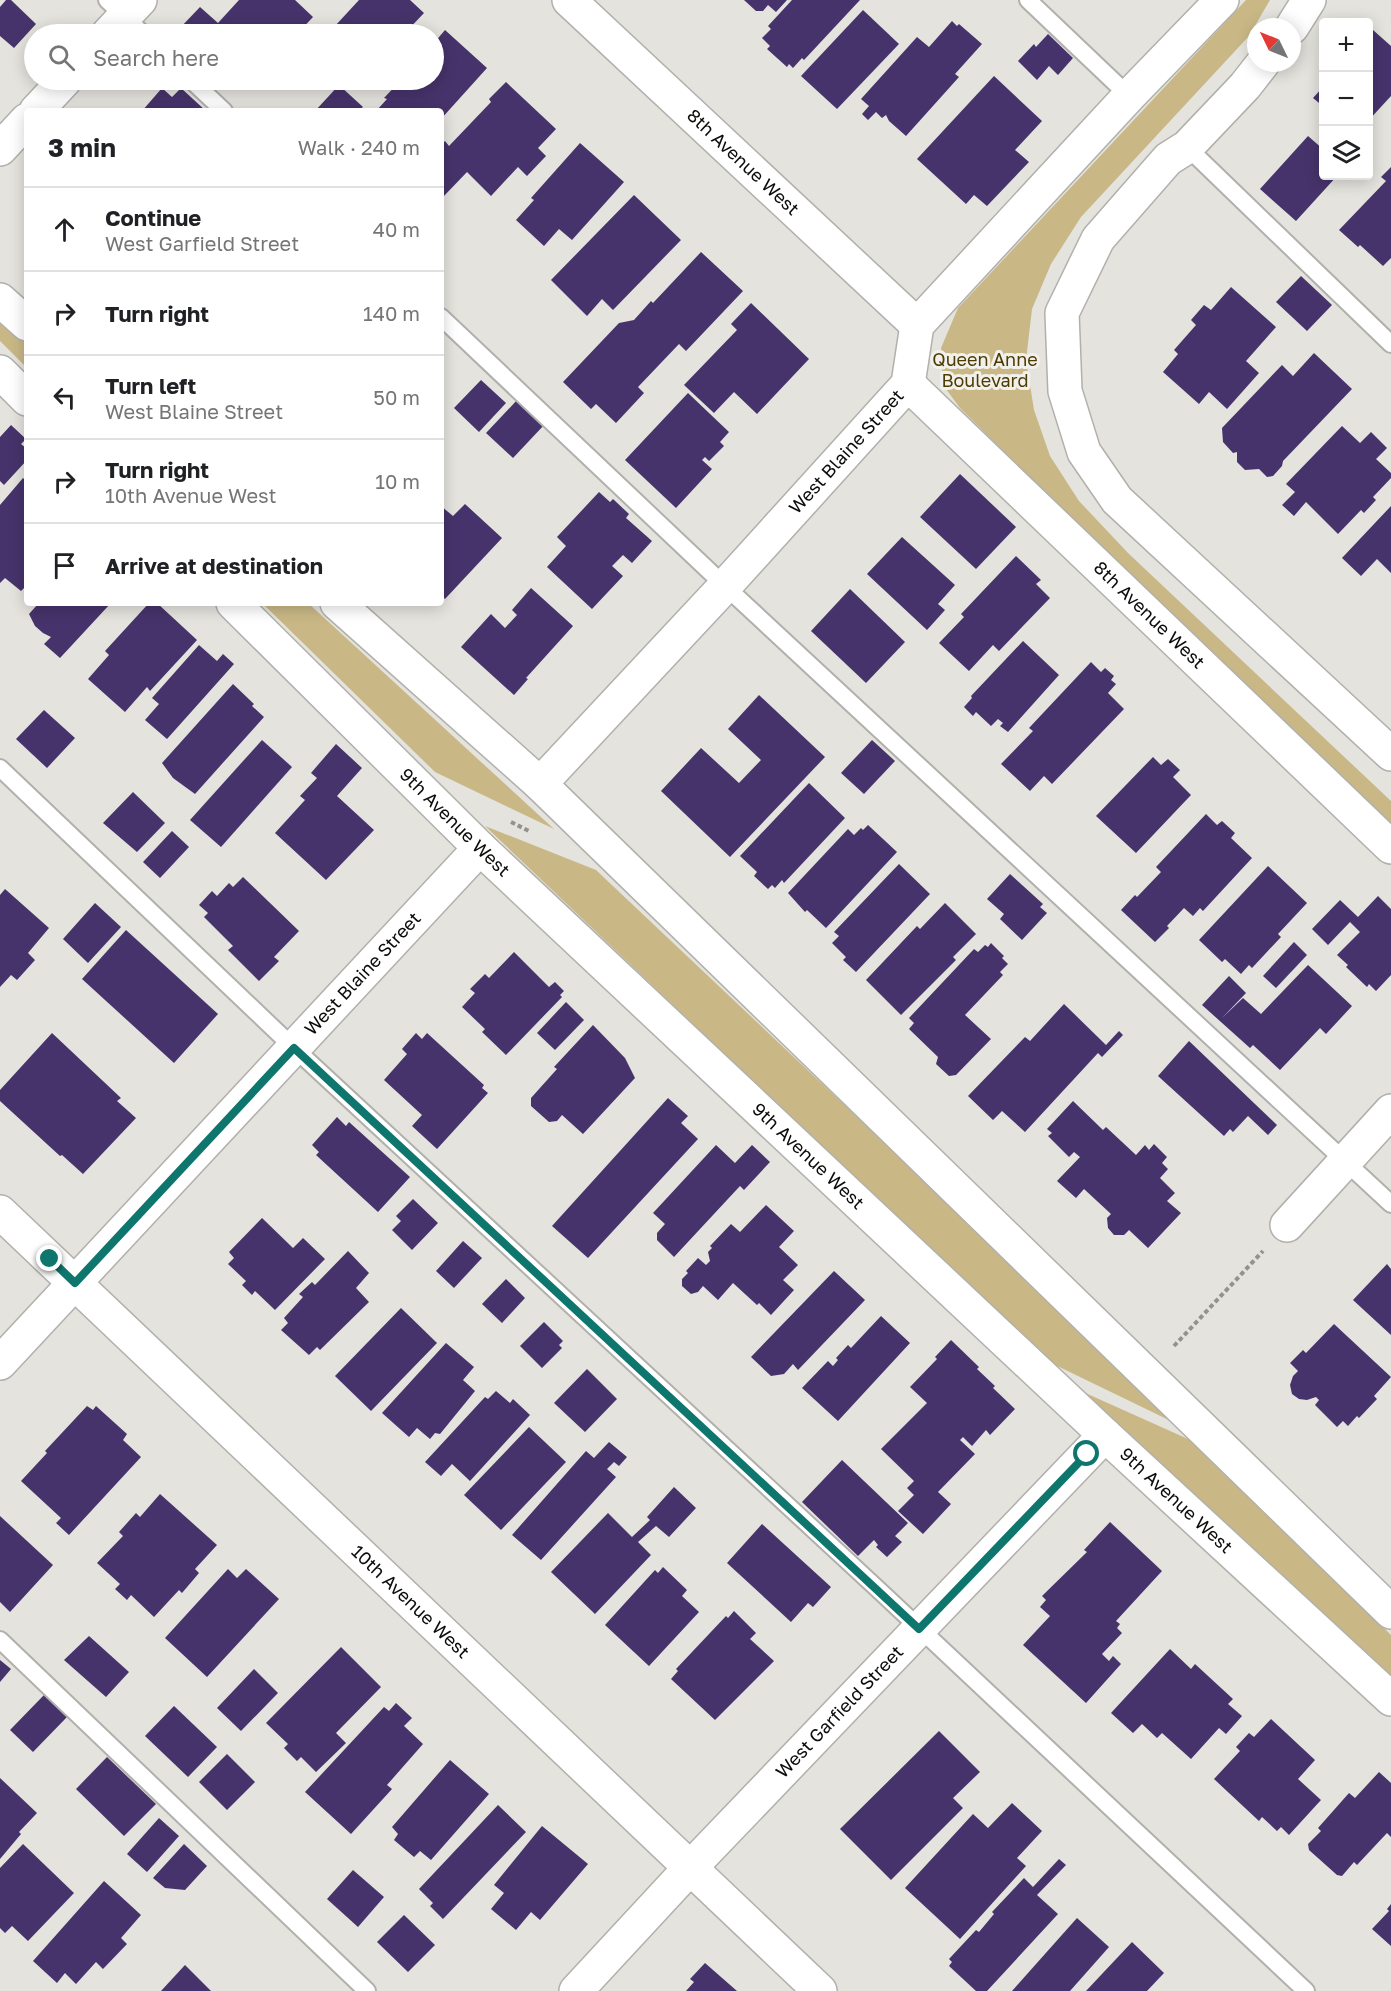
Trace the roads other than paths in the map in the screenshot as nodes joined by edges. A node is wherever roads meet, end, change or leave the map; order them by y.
1 (569, 0) edge
2 (1028, 0) edge
3 (1222, 0) edge
4 (1309, 0) edge
5 (1298, 18) edge
6 (1256, 72) edge
7 (56, 90) edge
8 (202, 90) edge
9 (1129, 96) junction
10 (39, 108) edge
11 (221, 108) edge
12 (24, 123) edge
13 (1186, 147) junction
14 (0, 149) edge
15 (0, 300) edge
16 (444, 319) edge
17 (24, 321) edge
18 (918, 325) junction
19 (1391, 344) edge
20 (0, 372) edge
21 (908, 384) junction
22 (24, 396) edge
23 (725, 586) junction
24 (236, 606) edge
25 (340, 606) edge
26 (1391, 754) edge
27 (0, 768) edge
28 (540, 784) junction
29 (1391, 847) edge
30 (480, 848) junction
31 (294, 1048) junction
32 (1391, 1111) edge
33 (1345, 1161) junction
34 (1391, 1204) edge
35 (0, 1212) edge
36 (1278, 1235) road end
37 (75, 1283) junction
38 (0, 1363) edge
39 (1105, 1435) junction
40 (1391, 1612) edge
41 (919, 1629) junction
42 (0, 1640) edge
43 (1391, 1700) edge
44 (690, 1868) junction
45 (367, 1991) edge
46 (576, 1991) edge
47 (820, 1991) edge
48 (1306, 1991) edge

1 - 18 street, 8th Avenue West
2 - 9 lane
3 - 9 street
4 - 5 street
6 - 13 street
7 - 10 street
8 - 11 lane
9 - 18 street
12 - 14 street
13 - 19 lane
13 - 26 street
15 - 17 street
16 - 23 lane
18 - 21 street, West Blaine Street
20 - 22 street
21 - 23 street, West Blaine Street
21 - 29 street, 8th Avenue West
23 - 28 street, West Blaine Street
23 - 33 lane
24 - 30 street, 9th Avenue West
25 - 28 street
27 - 31 lane
28 - 40 street
30 - 31 street, West Blaine Street
30 - 39 street, 9th Avenue West
31 - 37 street, West Blaine Street
31 - 41 lane
32 - 33 street
33 - 34 lane
33 - 36 street
35 - 37 street, 10th Avenue West
37 - 38 street, West Blaine Street
37 - 44 street, 10th Avenue West
39 - 41 street, West Garfield Street
39 - 43 street, 9th Avenue West
41 - 44 street, West Garfield Street
41 - 48 lane
42 - 45 lane
44 - 46 street, West Garfield Street
44 - 47 street, 10th Avenue West

